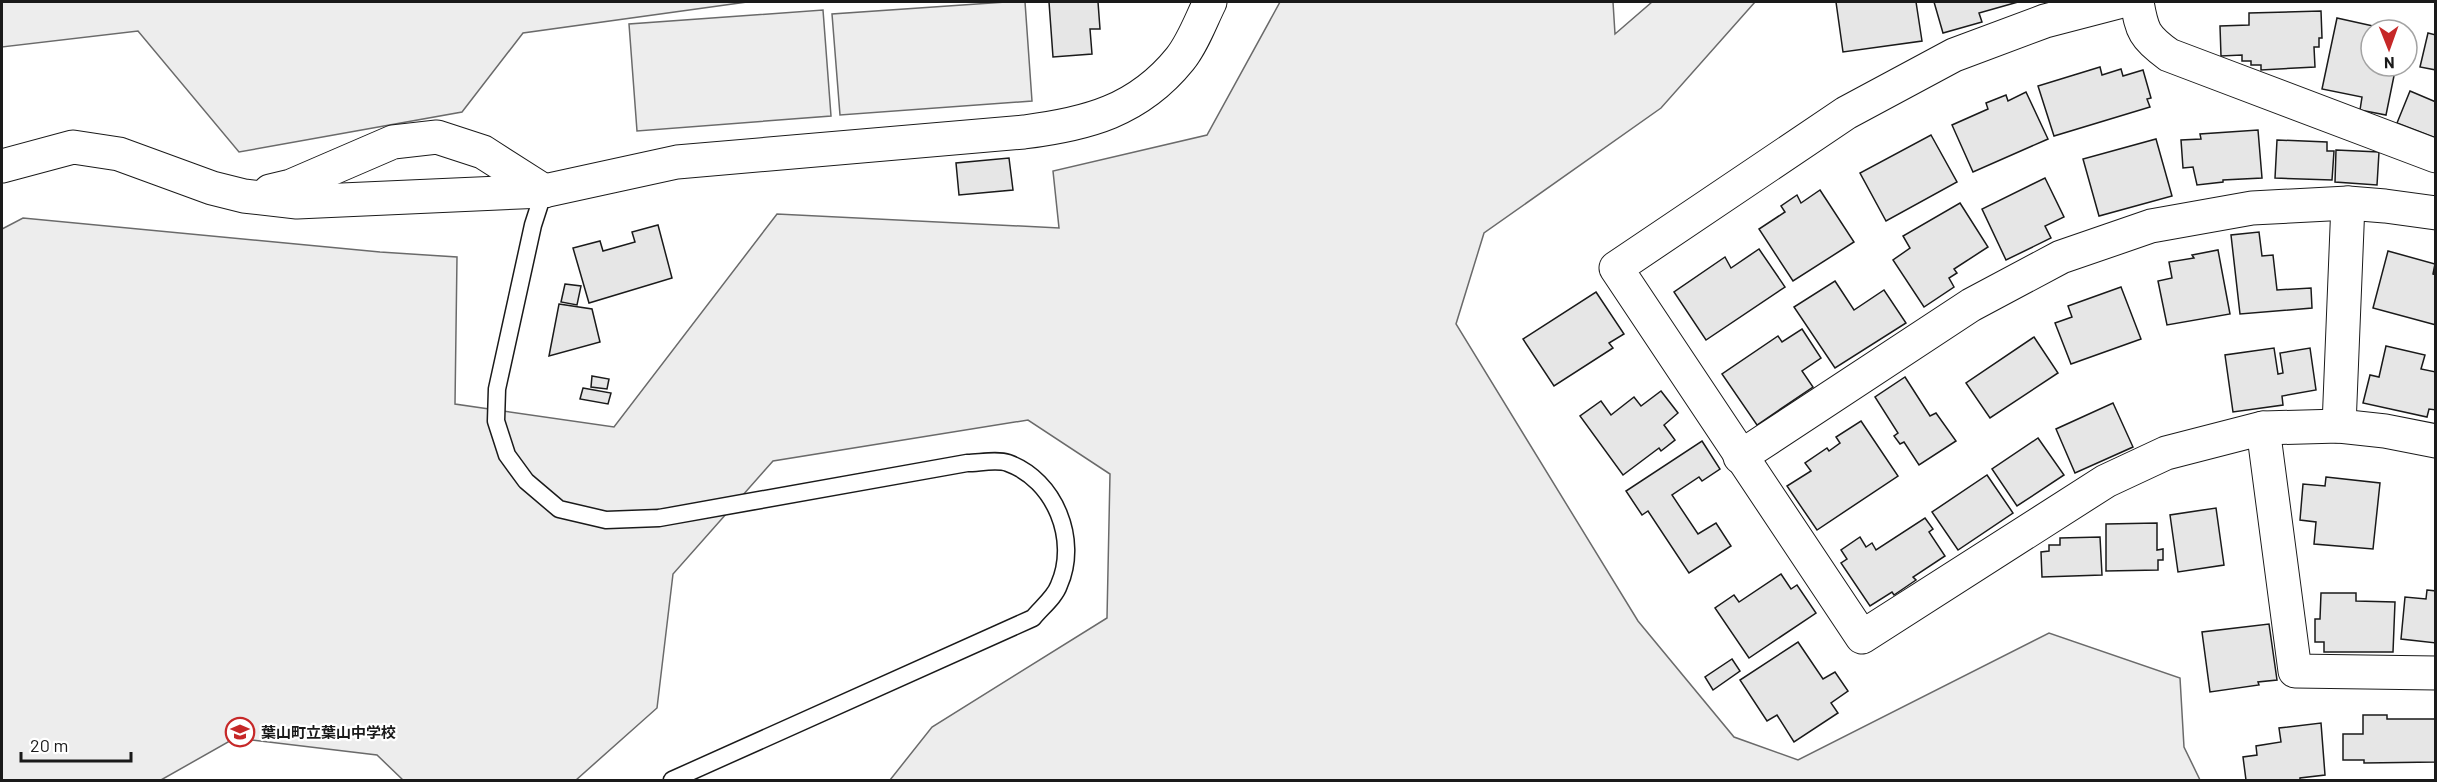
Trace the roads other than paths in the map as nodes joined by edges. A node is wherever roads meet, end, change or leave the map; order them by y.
1 (1210, 2) edge
2 (2118, 2) edge
3 (2137, 2) edge
4 (2436, 156) edge
5 (2, 166) edge
6 (544, 190) junction
7 (244, 196) junction
8 (2348, 203) junction
9 (2436, 213) edge
10 (2339, 426) junction
11 (2263, 428) junction
12 (2436, 441) edge
13 (1740, 457) junction
14 (2436, 674) edge
15 (672, 780) edge

1 - 6 street
2 - 13 street
3 - 4 street
5 - 7 street
6 - 7 street
6 - 7 street
6 - 15 lane
8 - 9 street
8 - 10 street
8 - 13 street
10 - 11 street
10 - 12 street
11 - 13 street
11 - 14 street

